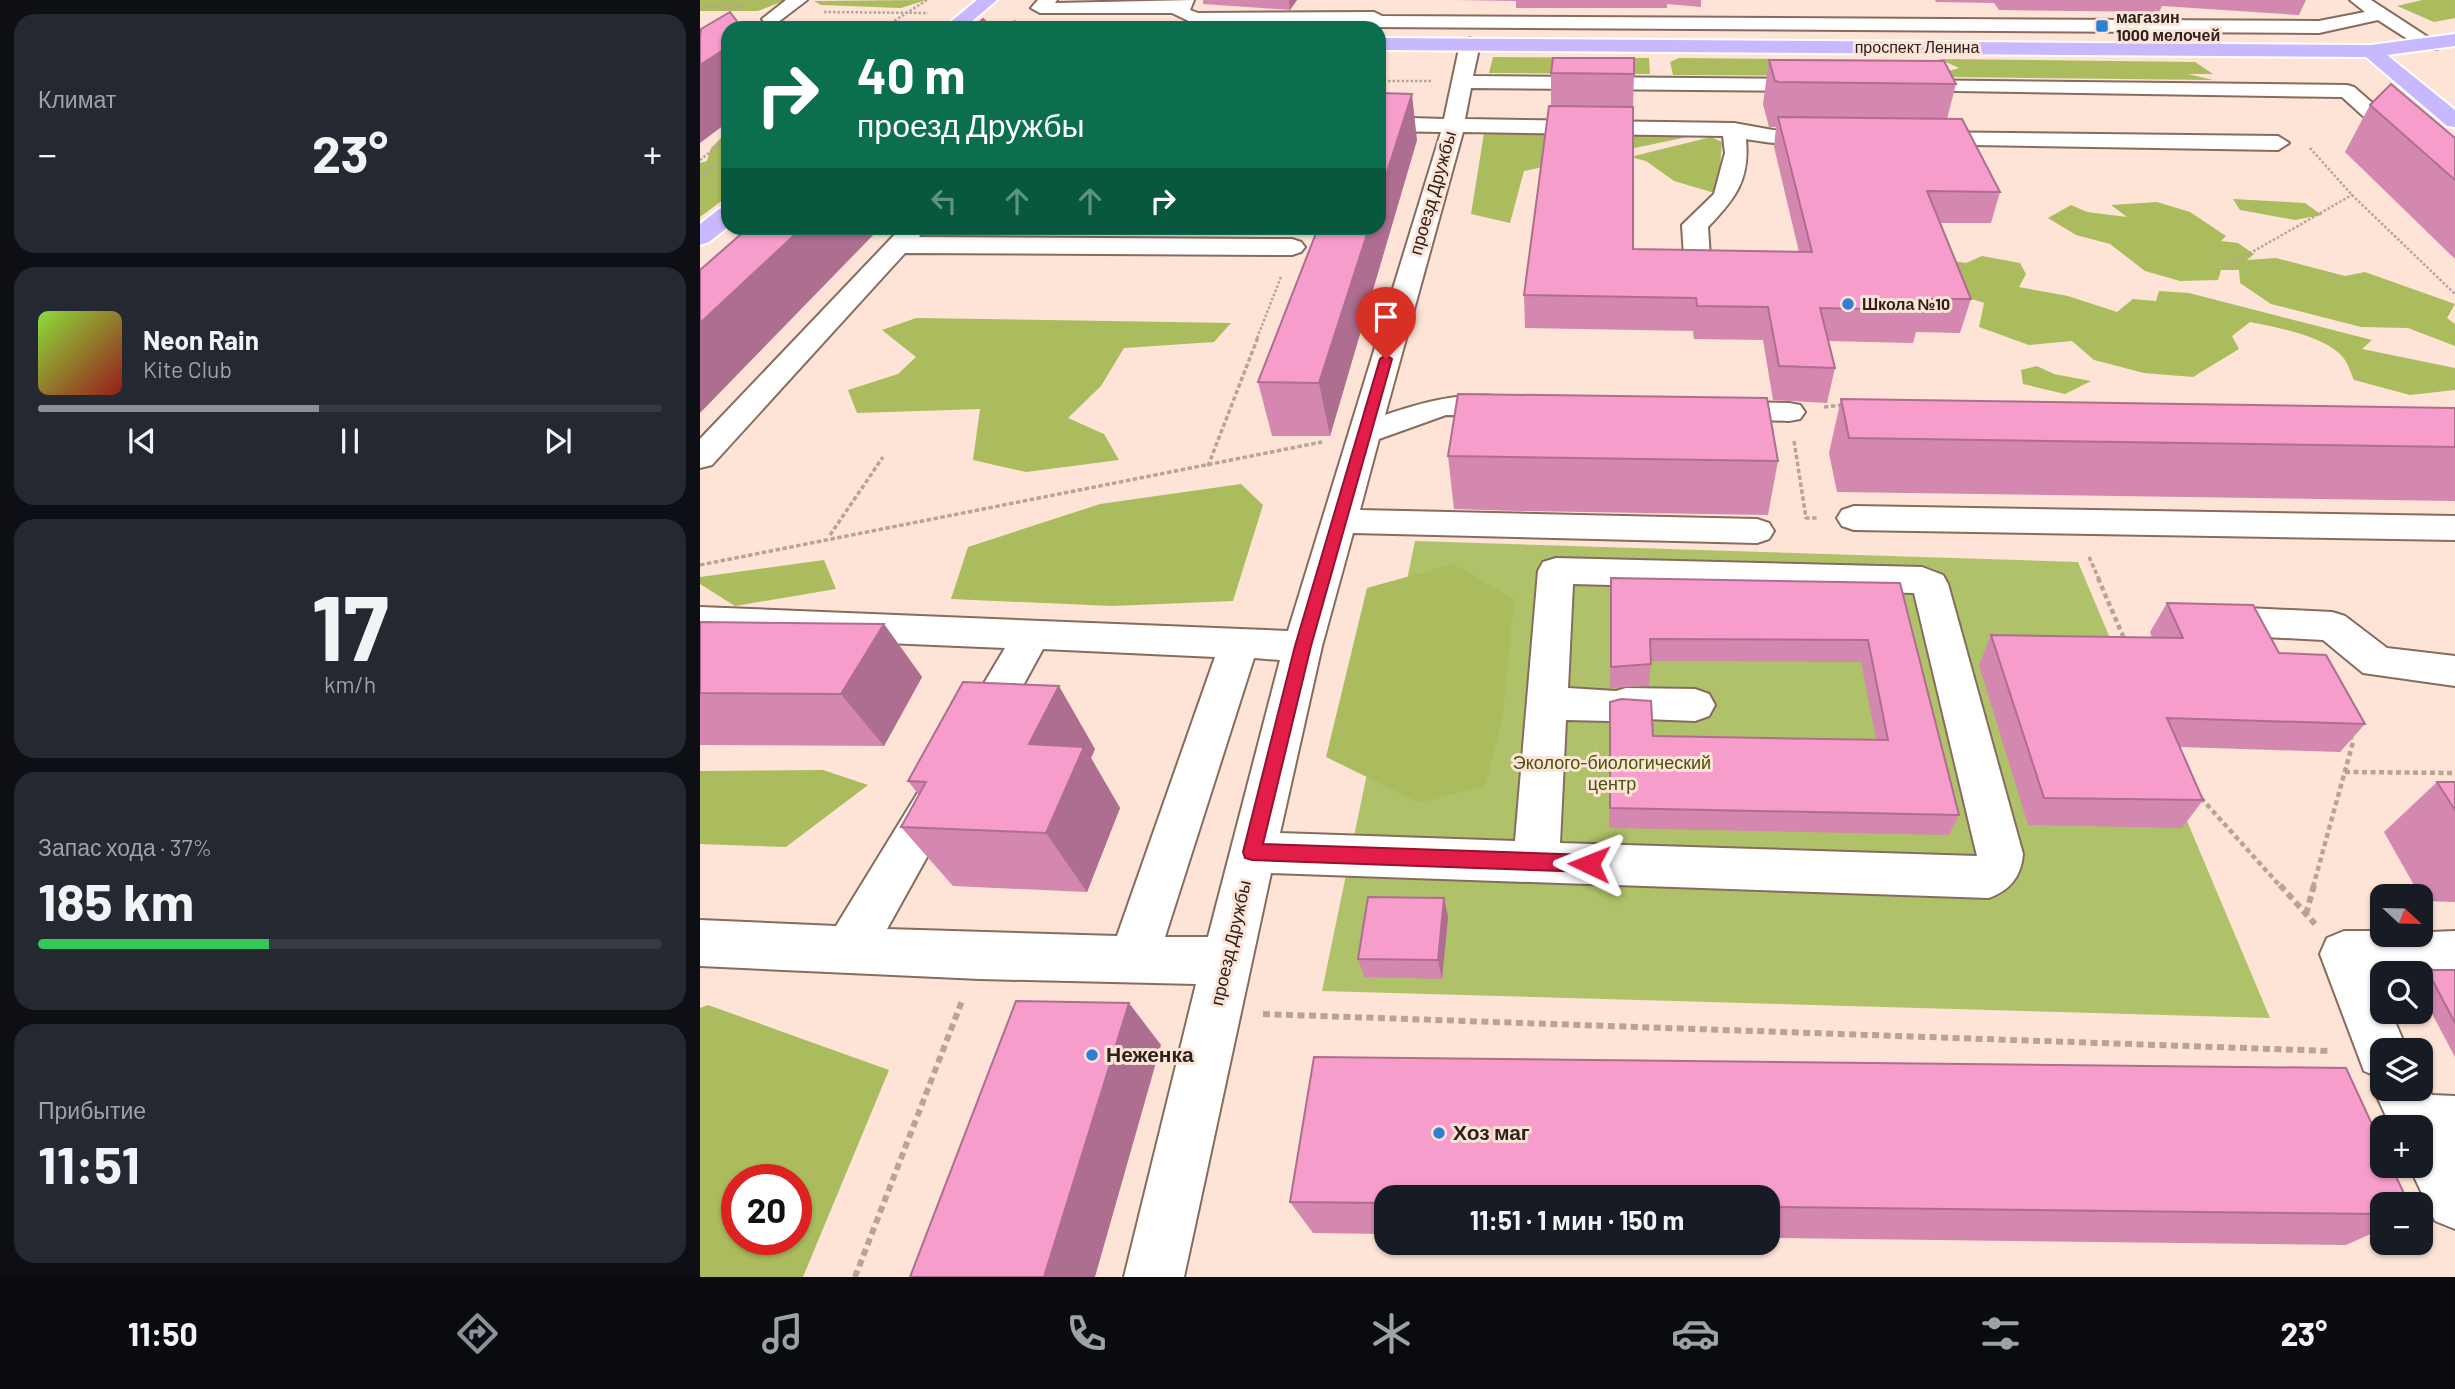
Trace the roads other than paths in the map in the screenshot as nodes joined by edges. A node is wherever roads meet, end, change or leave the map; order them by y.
1 (798, 0) edge
2 (988, 0) edge
3 (1048, 0) edge
4 (1678, 0) edge
5 (1870, 0) edge
6 (1182, 4) edge
7 (2374, 5) edge
8 (2171, 9) dead end
9 (776, 15) road end
10 (1374, 17) edge
11 (962, 21) edge
12 (1680, 22) junction
13 (1883, 23) junction
14 (2190, 26) junction
15 (2455, 40) edge
16 (1386, 44) edge
17 (1470, 44) junction
18 (2430, 45) junction
19 (1896, 47) junction
20 (2371, 51) junction
21 (1462, 82) junction
22 (1839, 86) edge
23 (2455, 121) edge
24 (1386, 124) edge
25 (1453, 125) junction
26 (1734, 130) junction
27 (1854, 138) edge
28 (1895, 139) edge
29 (1922, 139) junction
30 (2278, 143) dead end
31 (2455, 187) edge
32 (721, 220) edge
33 (906, 236) edge
34 (700, 237) edge
35 (1292, 247) road end
36 (1698, 271) edge
37 (1540, 408) edge
38 (1693, 410) edge
39 (1790, 412) road end
40 (1364, 433) junction
41 (700, 458) edge
42 (1854, 518) road end
43 (1342, 521) junction
44 (2455, 528) edge
45 (1757, 531) dead end
46 (700, 621) edge
47 (2247, 622) edge
48 (1032, 635) junction
49 (1239, 643) junction
50 (1303, 646) junction
51 (2455, 671) edge
52 (1545, 705) junction
53 (1695, 705) dead end
54 (1252, 852) junction
55 (1536, 862) junction
56 (700, 943) edge
57 (849, 949) junction
58 (2455, 954) edge
59 (1133, 959) junction
60 (1226, 961) junction
61 (2375, 1038) edge
62 (2433, 1146) edge
63 (2455, 1201) edge
64 (1154, 1277) edge

1 - 9 street
2 - 11 main road
3 - 6 street
4 - 12 street
5 - 13 street
6 - 10 street
7 - 14 street
7 - 18 street
8 - 14 street
10 - 12 street
12 - 13 street
13 - 14 street
13 - 19 street
15 - 18 main road, проспект Ленина
16 - 17 main road, проспект Ленина
17 - 19 main road, проспект Ленина
17 - 21 street, проезд Дружбы
18 - 20 main road, проспект Ленина
19 - 20 main road, проспект Ленина
20 - 23 main road
21 - 22 street
21 - 25 street, проезд Дружбы
24 - 25 street
25 - 26 street
25 - 40 street, проезд Дружбы
26 - 27 street
26 - 36 street
28 - 29 street
29 - 30 street
29 - 31 street
32 - 34 main road
33 - 35 street
33 - 41 street
37 - 40 street
38 - 39 street
40 - 43 street, проезд Дружбы
42 - 44 street
43 - 45 street
43 - 50 street, проезд Дружбы
46 - 48 street
47 - 51 street
48 - 49 street
48 - 57 street
49 - 50 street
49 - 59 street
50 - 54 street, проезд Дружбы
52 - 53 street
52 - 55 street
52 - 55 street
54 - 55 street
54 - 60 street, проезд Дружбы
56 - 57 street
57 - 59 street
58 - 61 street
59 - 60 street
60 - 64 street, проезд Дружбы
62 - 63 street

